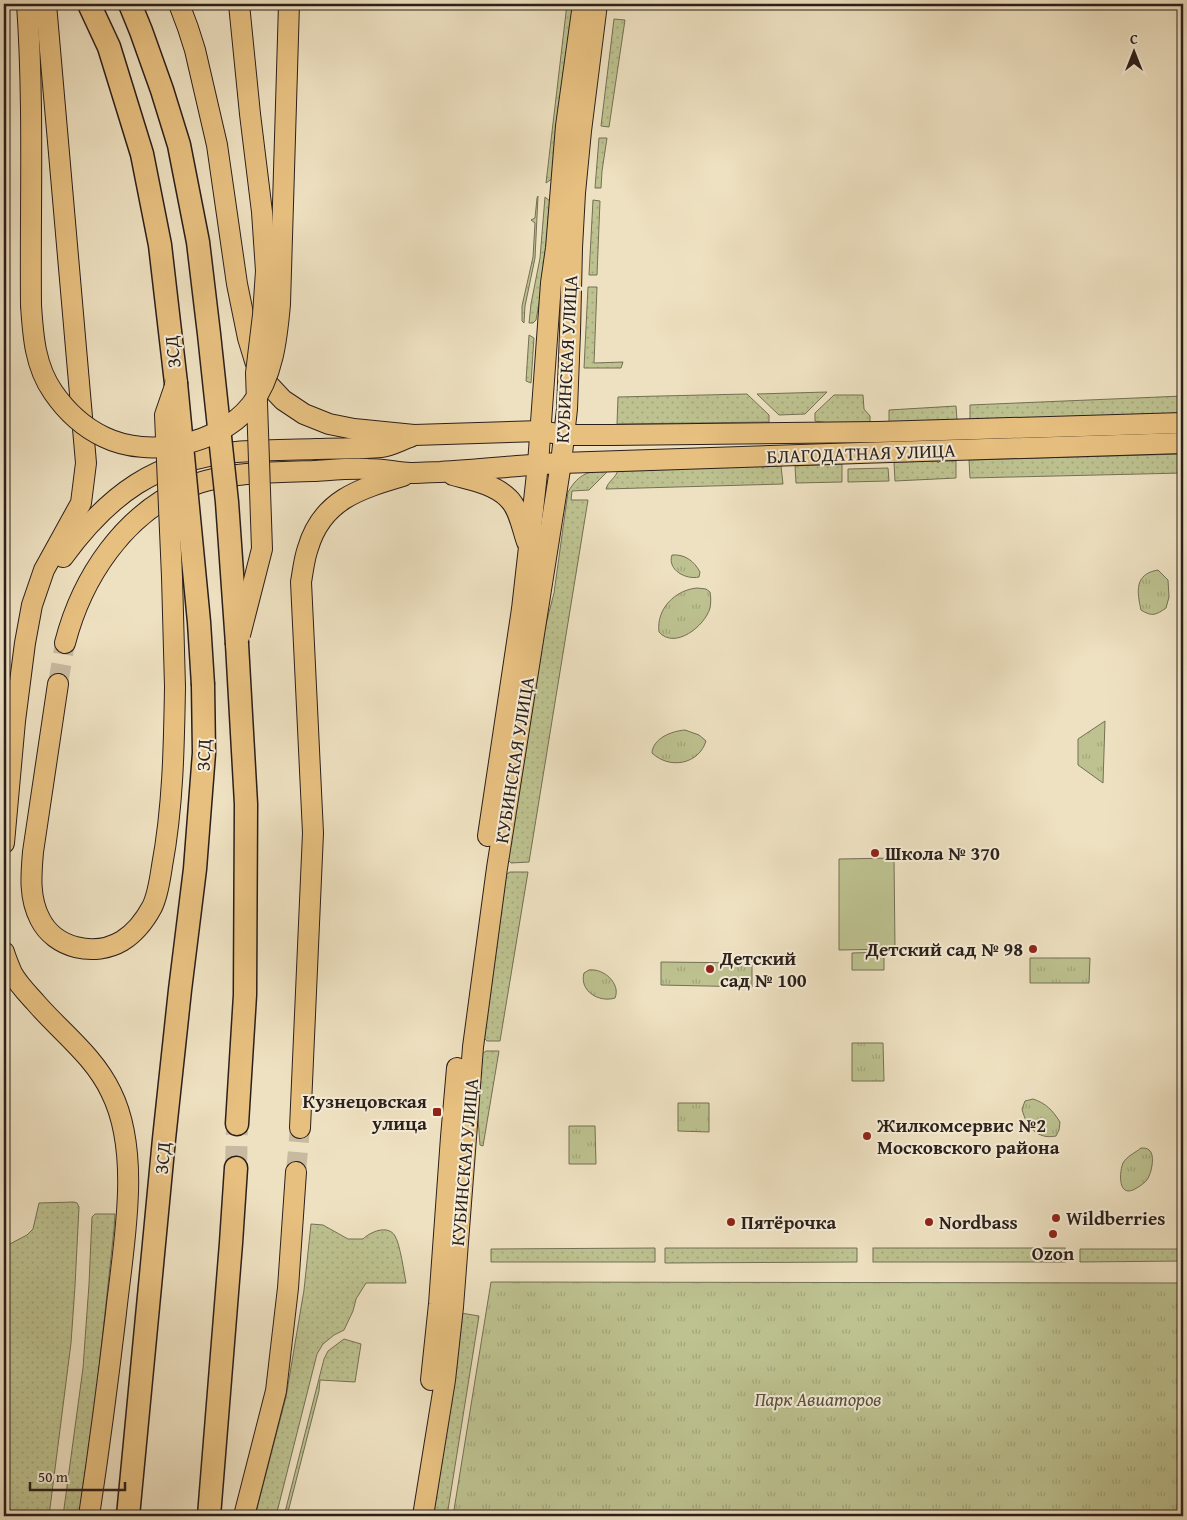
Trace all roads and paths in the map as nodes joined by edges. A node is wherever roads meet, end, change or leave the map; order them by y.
1 (27, 4) edge
2 (46, 4) edge
3 (89, 4) edge
4 (130, 4) edge
5 (179, 4) edge
6 (239, 4) edge
7 (289, 4) edge
8 (583, 4) edge
9 (597, 4) edge
10 (176, 383) junction
11 (1183, 423) edge
12 (541, 431) junction
13 (414, 435) junction
14 (564, 435) junction
15 (1183, 443) edge
16 (561, 463) junction
17 (538, 464) junction
18 (444, 472) junction
19 (412, 473) junction
20 (529, 547) junction
21 (65, 643) tunnel mouth
22 (237, 644) junction
23 (58, 684) tunnel mouth
24 (4, 845) edge
25 (4, 952) edge
26 (237, 1124) tunnel mouth
27 (300, 1128) tunnel mouth
28 (236, 1168) tunnel mouth
29 (296, 1172) tunnel mouth
30 (89, 1516) edge
31 (128, 1516) edge
32 (209, 1516) edge
33 (244, 1516) edge
34 (409, 1516) edge
35 (423, 1516) edge

1 - 7 main road, bridge
2 - 24 main road
3 - 10 highway, ЗСД
4 - 22 highway, ЗСД, bridge
5 - 13 main road
6 - 22 main road, bridge
8 - 12 main road, КУБИНСКАЯ УЛИЦА
9 - 14 main road, КУБИНСКАЯ УЛИЦА
10 - 23 main road, bridge
10 - 31 highway, ЗСД, bridge
11 - 14 main road, БЛАГОДАТНАЯ УЛИЦА
12 - 13 main road, БЛАГОДАТНАЯ УЛИЦА
12 - 14 main road, БЛАГОДАТНАЯ УЛИЦА
12 - 17 main road, КУБИНСКАЯ УЛИЦА
13 - 24 main road
14 - 16 main road, КУБИНСКАЯ УЛИЦА
15 - 16 main road, БЛАГОДАТНАЯ УЛИЦА
16 - 17 main road, БЛАГОДАТНАЯ УЛИЦА
16 - 35 main road, КУБИНСКАЯ УЛИЦА
17 - 18 main road, БЛАГОДАТНАЯ УЛИЦА
17 - 20 main road, КУБИНСКАЯ УЛИЦА
18 - 19 main road, БЛАГОДАТНАЯ УЛИЦА
18 - 20 main road
19 - 21 main road
19 - 27 main road
20 - 34 main road, КУБИНСКАЯ УЛИЦА
22 - 26 highway, ЗСД
25 - 30 main road
28 - 32 highway
29 - 33 main road

